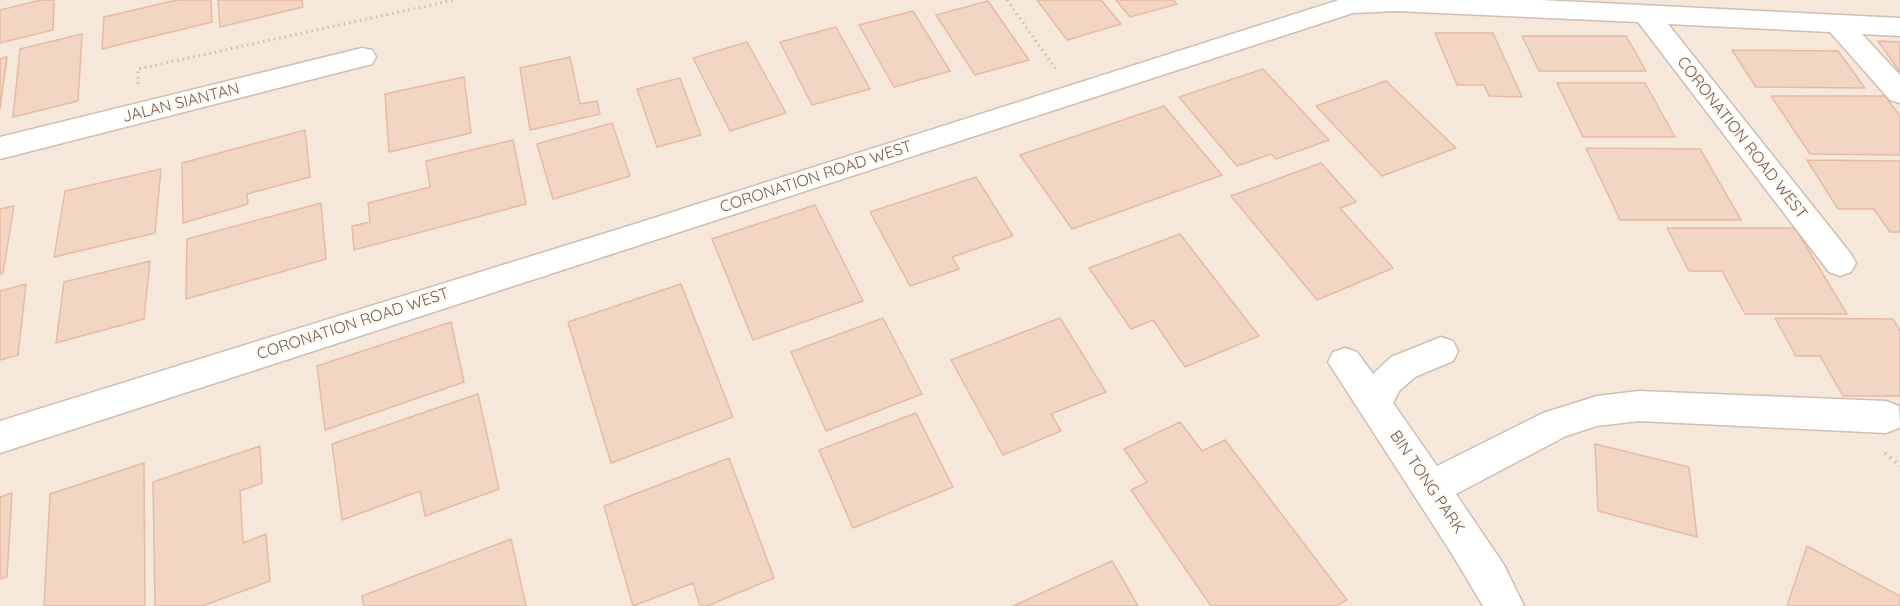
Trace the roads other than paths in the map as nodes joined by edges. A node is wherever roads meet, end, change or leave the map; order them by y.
1 (1645, 13) junction
2 (1838, 24) junction
3 (1900, 27) edge
4 (362, 57) dead end
5 (1900, 93) edge
6 (0, 148) edge
7 (1840, 264) dead end
8 (1441, 351) dead end
9 (1345, 362) dead end
10 (1374, 404) junction
11 (1886, 417) dead end
12 (0, 437) edge
13 (1430, 488) junction
14 (1503, 606) edge

1 - 2 street, CORONATION ROAD WEST
1 - 7 street, CORONATION ROAD WEST
1 - 12 street, CORONATION ROAD WEST
2 - 3 street, CORONATION ROAD WEST
2 - 5 street
4 - 6 street, JALAN SIANTAN
8 - 10 street
9 - 10 street, BIN TONG PARK
10 - 13 street, BIN TONG PARK
11 - 13 street
13 - 14 street, BIN TONG PARK

